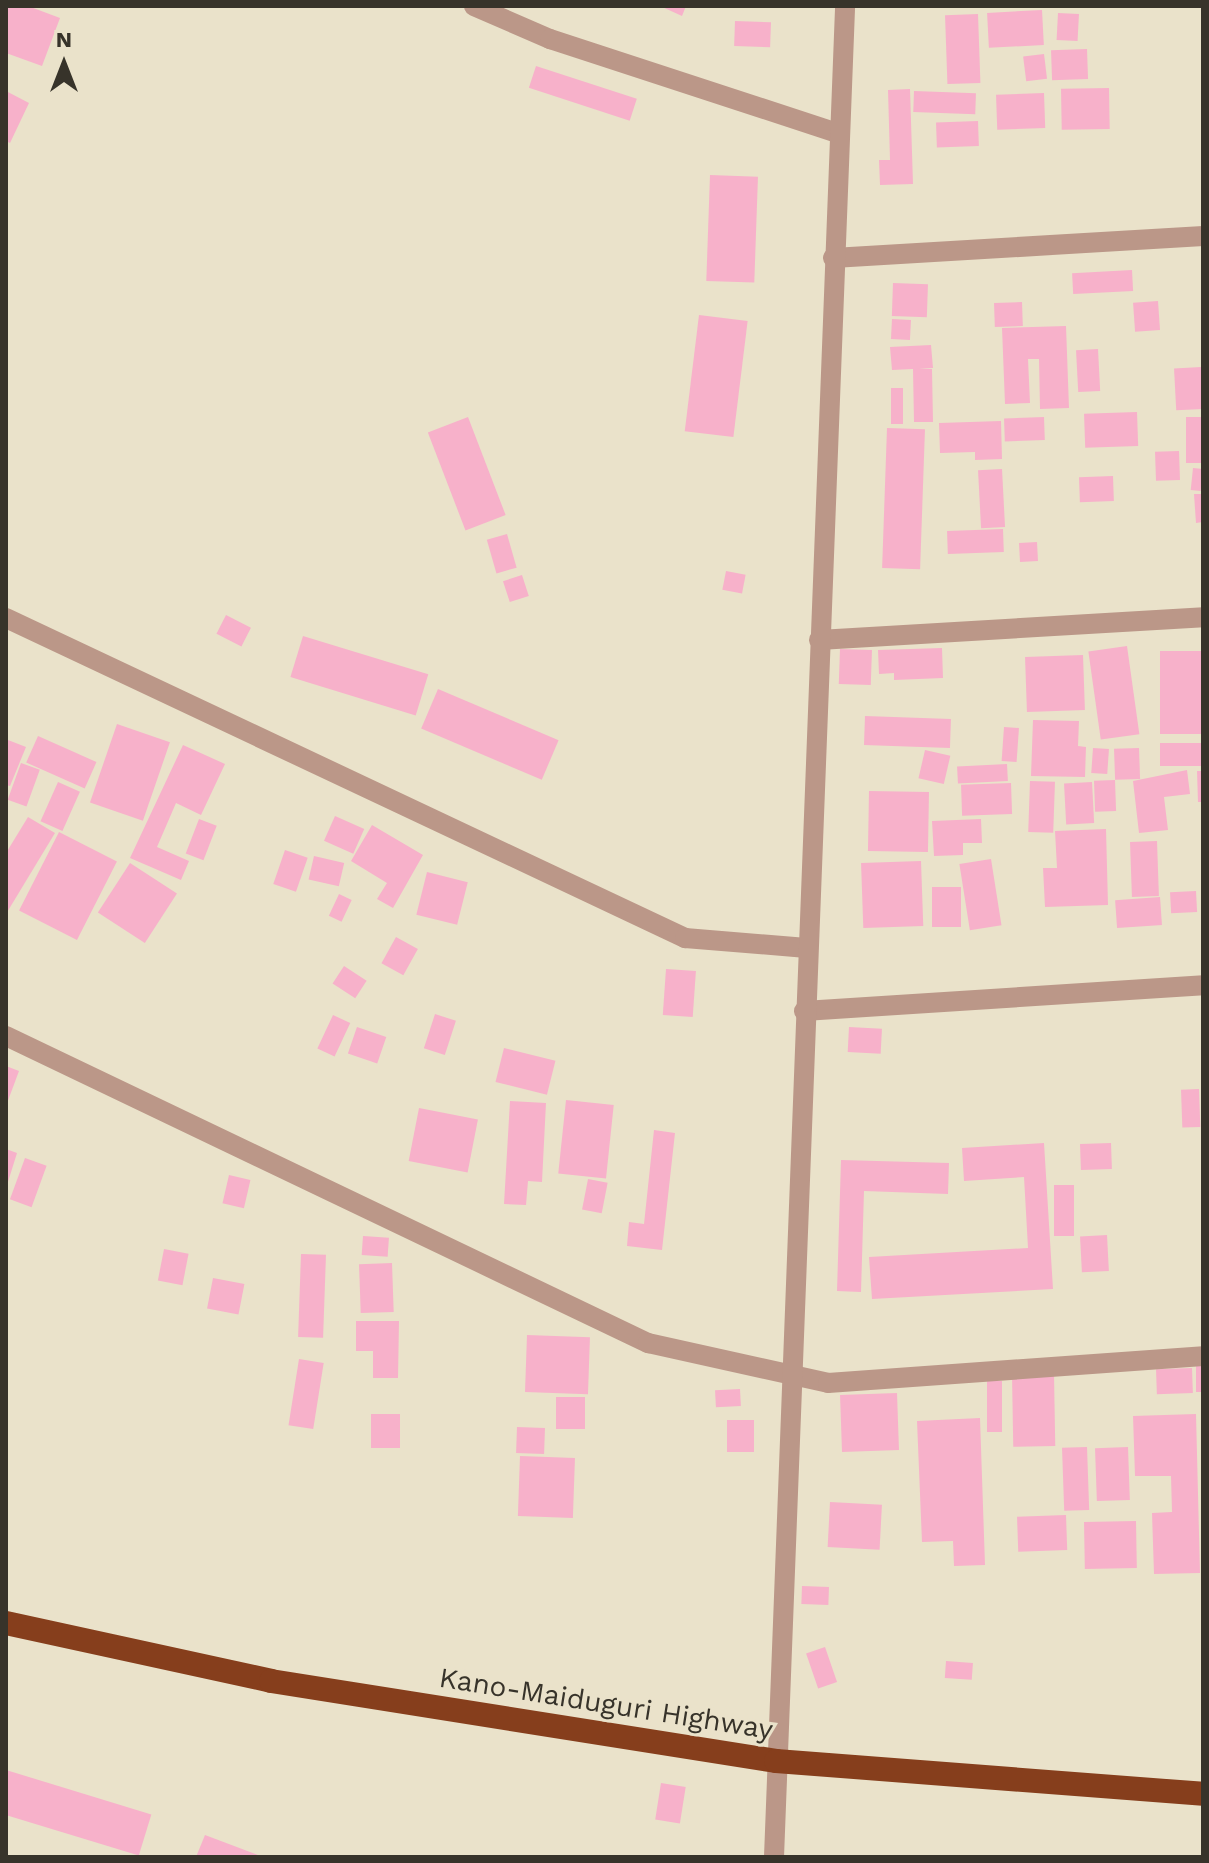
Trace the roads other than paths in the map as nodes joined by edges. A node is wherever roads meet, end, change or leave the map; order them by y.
1 (474, 6) edge
2 (845, 6) edge
3 (838, 133) junction
4 (1203, 236) edge
5 (833, 258) junction
6 (1203, 617) edge
7 (6, 618) edge
8 (819, 640) junction
9 (807, 948) junction
10 (1203, 985) edge
11 (804, 1011) junction
12 (6, 1036) edge
13 (1203, 1356) edge
14 (790, 1375) junction
15 (6, 1623) edge
16 (776, 1761) junction
17 (1203, 1794) edge
18 (774, 1857) edge

1 - 3 street
2 - 3 street
3 - 5 street
4 - 5 street
5 - 8 street
6 - 8 street
7 - 9 street
8 - 9 street
9 - 11 street
10 - 11 street
11 - 14 street
12 - 14 street
13 - 14 street
14 - 16 street
15 - 16 highway, Kano-Maiduguri Highway
16 - 17 highway, Kano-Maiduguri Highway
16 - 18 street

